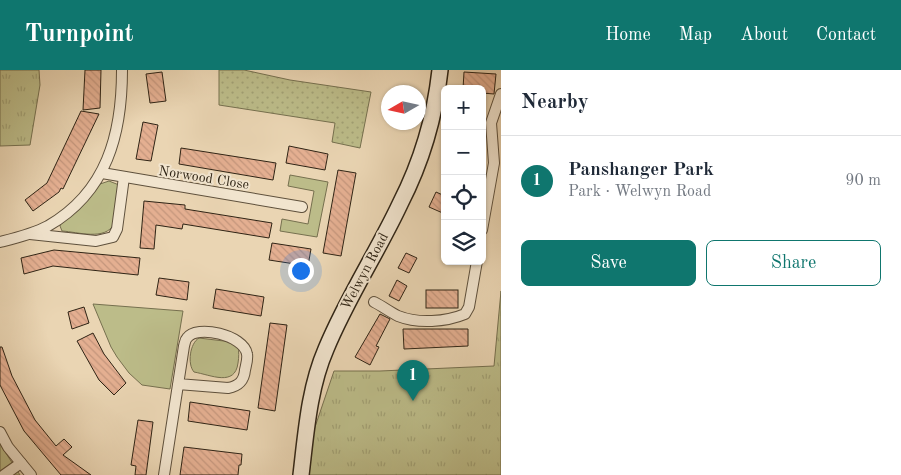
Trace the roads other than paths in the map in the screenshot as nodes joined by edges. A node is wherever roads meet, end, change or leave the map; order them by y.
1 (122, 70) edge
2 (440, 70) edge
3 (501, 94) edge
4 (102, 173) junction
5 (124, 177) junction
6 (302, 207) dead end
7 (484, 220) edge
8 (28, 234) junction
9 (0, 242) edge
10 (476, 265) edge
11 (374, 302) dead end
12 (178, 384) junction
13 (0, 432) edge
14 (21, 463) junction
15 (4, 475) edge
16 (31, 475) edge
17 (164, 475) edge
18 (301, 475) edge

1 - 4 street
2 - 18 main road, Welwyn Road
3 - 7 street
4 - 5 street, Norwood Close
4 - 8 street
5 - 6 street, Norwood Close
5 - 8 street
8 - 9 street
10 - 11 street
12 - 12 street
12 - 17 street
13 - 14 street
14 - 15 street
14 - 16 street

